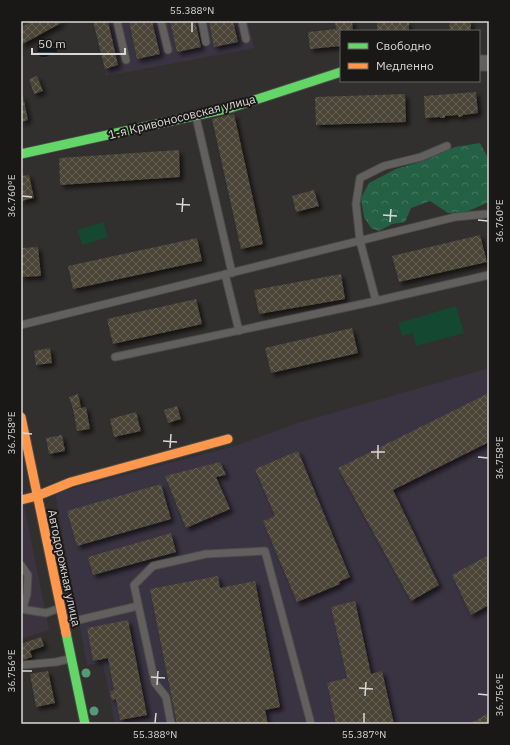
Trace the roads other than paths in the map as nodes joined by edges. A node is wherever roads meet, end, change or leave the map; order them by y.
1 (117, 21) edge
2 (161, 21) edge
3 (202, 21) edge
4 (242, 21) edge
5 (246, 39) dead end
6 (206, 42) dead end
7 (168, 50) dead end
8 (126, 60) dead end
9 (340, 72) edge
10 (196, 115) junction
11 (447, 146) dead end
12 (21, 154) edge
13 (486, 214) dead end
14 (360, 241) junction
15 (229, 274) junction
16 (489, 274) edge
17 (376, 301) junction
18 (21, 325) edge
19 (239, 331) junction
20 (115, 357) dead end
21 (21, 417) edge
22 (23, 439) edge
23 (228, 439) dead end
24 (36, 496) junction
25 (21, 500) edge
26 (21, 565) edge
27 (138, 606) junction
28 (60, 608) junction
29 (22, 609) edge
30 (64, 624) junction
31 (71, 659) junction
32 (23, 665) dead end
33 (85, 724) edge
34 (172, 724) edge
35 (311, 724) edge

1 - 8 lane
2 - 7 lane
3 - 6 lane
4 - 5 lane
9 - 10 street, 1-я Кривоносовская улица
10 - 12 street, 1-я Кривоносовская улица
10 - 15 lane
11 - 14 lane
13 - 14 lane
14 - 15 lane
14 - 17 lane
15 - 18 lane
15 - 19 lane
16 - 17 lane
17 - 19 lane
19 - 20 lane
21 - 22 street, Автодорожная улица
22 - 24 street, Автодорожная улица
23 - 24 street
24 - 25 street
24 - 28 street, Автодорожная улица
26 - 29 lane
27 - 30 lane
27 - 34 lane
27 - 35 lane
28 - 29 lane
28 - 30 street, Автодорожная улица
30 - 31 street, Автодорожная улица
31 - 32 lane
31 - 33 street, Автодорожная улица

